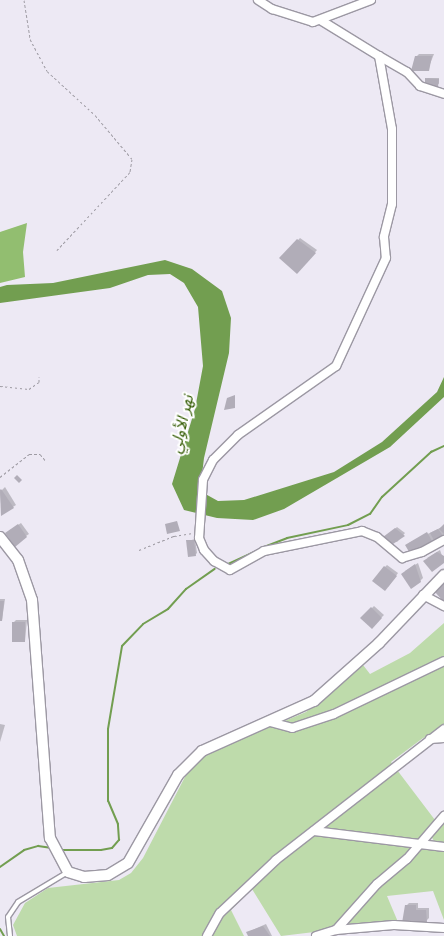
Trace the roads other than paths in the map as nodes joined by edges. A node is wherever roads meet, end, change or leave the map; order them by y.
1 (258, 0) edge
2 (371, 0) edge
3 (322, 21) junction
4 (378, 56) junction
5 (444, 94) edge
6 (0, 537) edge
7 (444, 540) edge
8 (444, 575) edge
9 (423, 594) junction
10 (444, 606) edge
11 (444, 661) edge
12 (270, 722) junction
13 (444, 729) edge
14 (444, 738) edge
15 (430, 739) junction
16 (444, 816) edge
17 (314, 831) junction
18 (420, 842) junction
19 (444, 847) edge
20 (68, 872) junction
21 (444, 928) edge
22 (336, 930) junction
23 (10, 936) edge
24 (207, 936) edge
25 (316, 936) edge

1 - 3 street
2 - 3 street
3 - 4 street
4 - 5 street
4 - 7 street
6 - 20 main road
8 - 9 main road
9 - 10 street
9 - 12 main road
11 - 12 street
12 - 20 main road
13 - 15 street
14 - 15 street
15 - 17 street
16 - 18 street
17 - 18 street
17 - 24 street
18 - 19 street
18 - 22 street
20 - 23 lane
21 - 22 street
22 - 25 street

